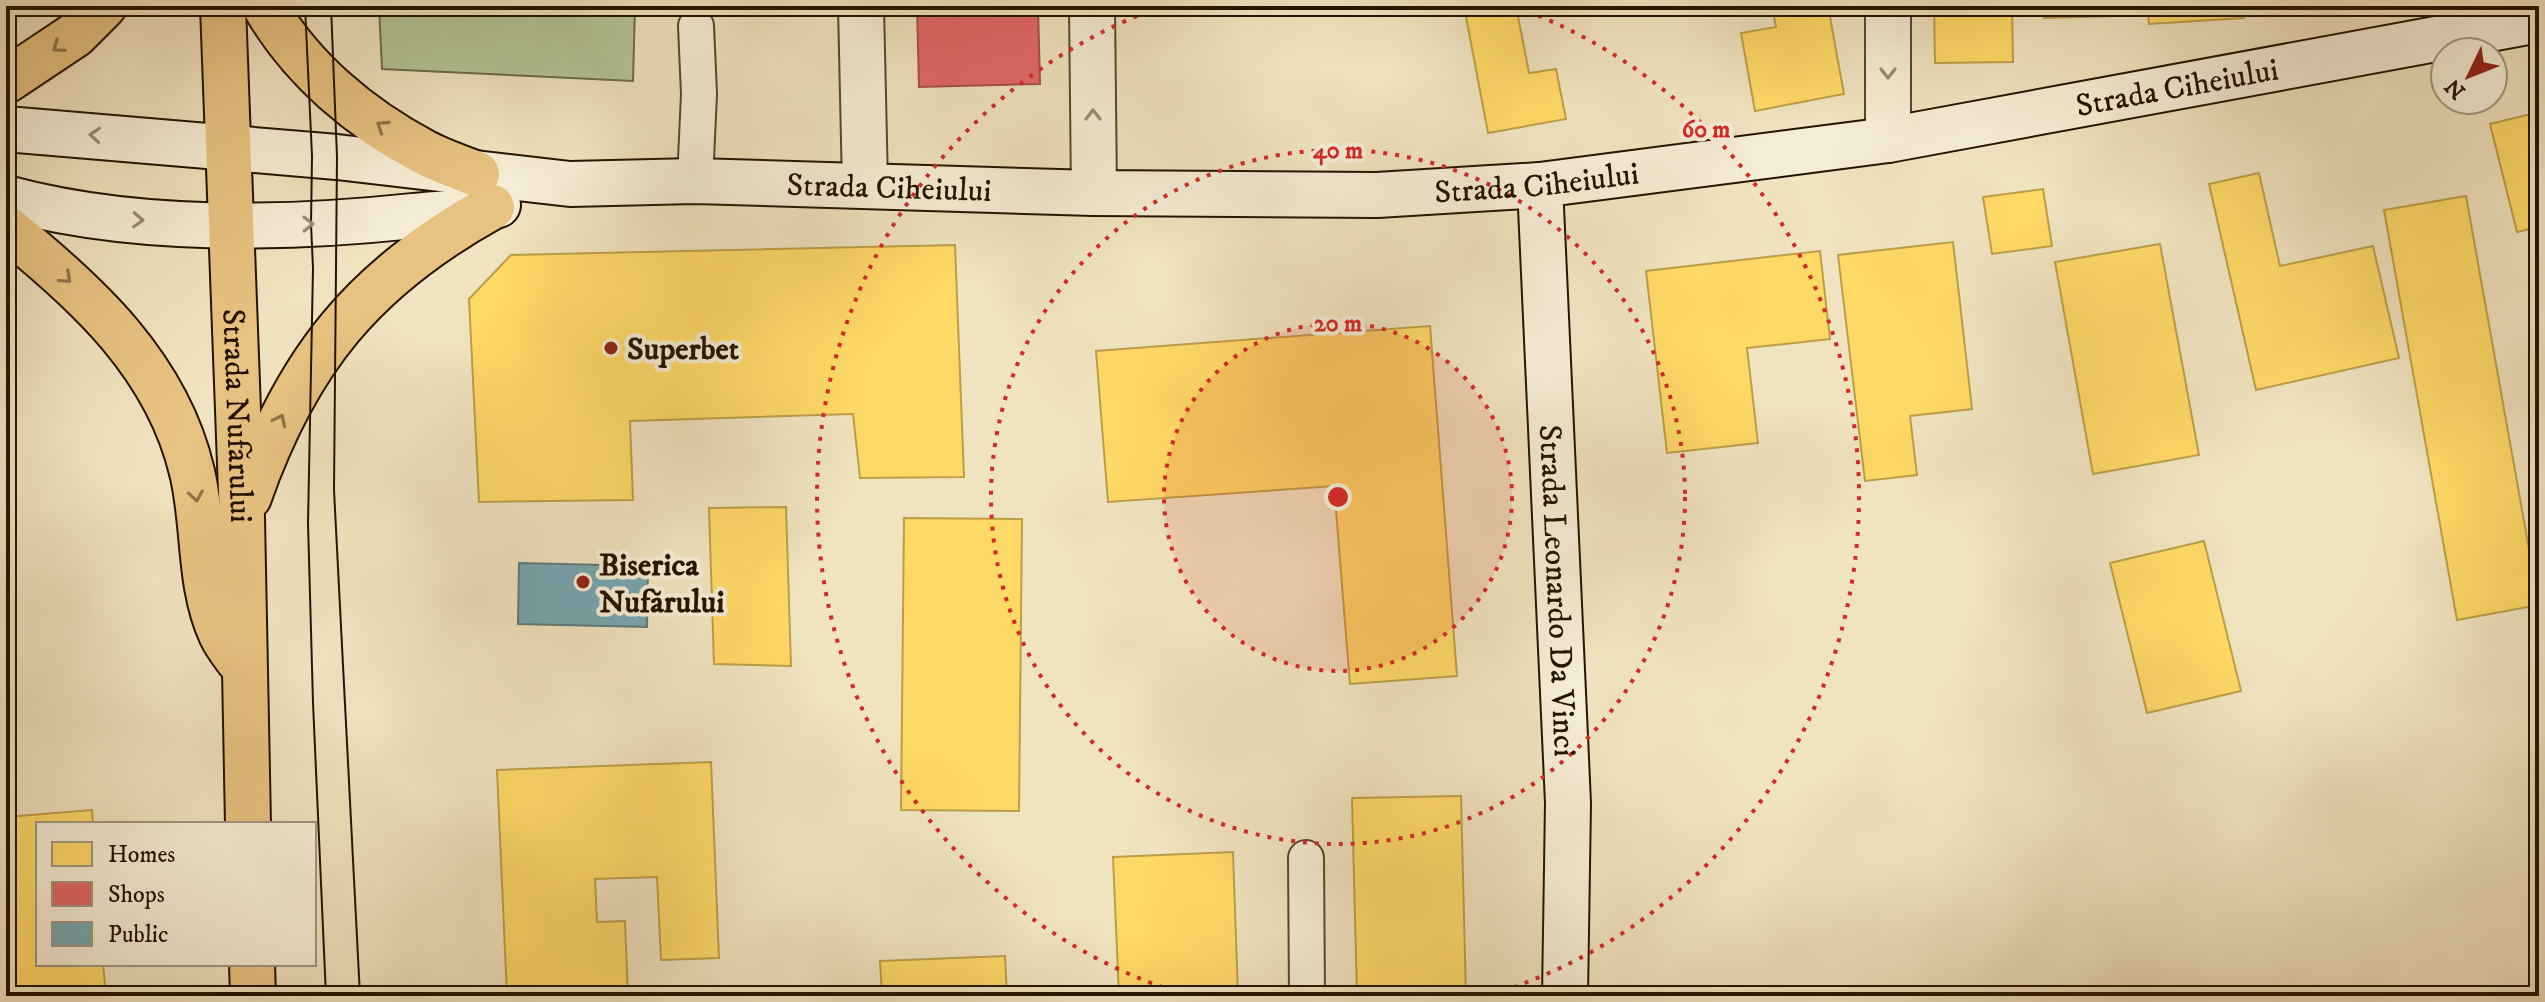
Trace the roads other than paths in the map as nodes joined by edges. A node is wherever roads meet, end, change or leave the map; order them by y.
1 (104, 6) edge
2 (223, 6) edge
3 (265, 6) edge
4 (861, 6) edge
5 (1092, 6) edge
6 (1888, 6) edge
7 (2539, 20) edge
8 (696, 26) dead end
9 (6, 81) edge
10 (6, 129) edge
11 (1888, 140) junction
12 (228, 149) junction
13 (695, 181) junction
14 (1540, 185) junction
15 (865, 186) junction
16 (484, 190) junction
17 (1094, 193) junction
18 (6, 198) edge
19 (230, 225) junction
20 (6, 228) edge
21 (242, 518) junction
22 (243, 666) junction
23 (248, 822) edge
24 (1306, 858) dead end
25 (252, 966) edge
26 (253, 996) edge
27 (1307, 996) edge
28 (1565, 996) edge

1 -> 9 main road
2 - 12 main road, Strada Nufărului
16 -> 3 main road
4 - 15 street
17 -> 5 street
6 -> 11 street
7 - 11 street, Strada Ciheiului
8 - 13 lane
12 -> 10 street, Strada Ciheiului
11 - 14 street, Strada Ciheiului
12 - 16 street, Strada Ciheiului
12 - 19 main road, Strada Nufărului
13 - 15 street, Strada Ciheiului
13 - 16 street, Strada Ciheiului
14 - 17 street, Strada Ciheiului
14 - 28 street, Strada Leonardo Da Vinci
15 - 17 street, Strada Ciheiului
19 -> 16 street, Strada Ciheiului
21 -> 16 main road
18 -> 19 street, Strada Ciheiului
19 - 21 main road, Strada Nufărului
20 -> 22 main road
21 - 22 main road, Strada Nufărului
22 - 23 main road, Strada Nufărului
24 - 27 lane
25 - 26 main road

